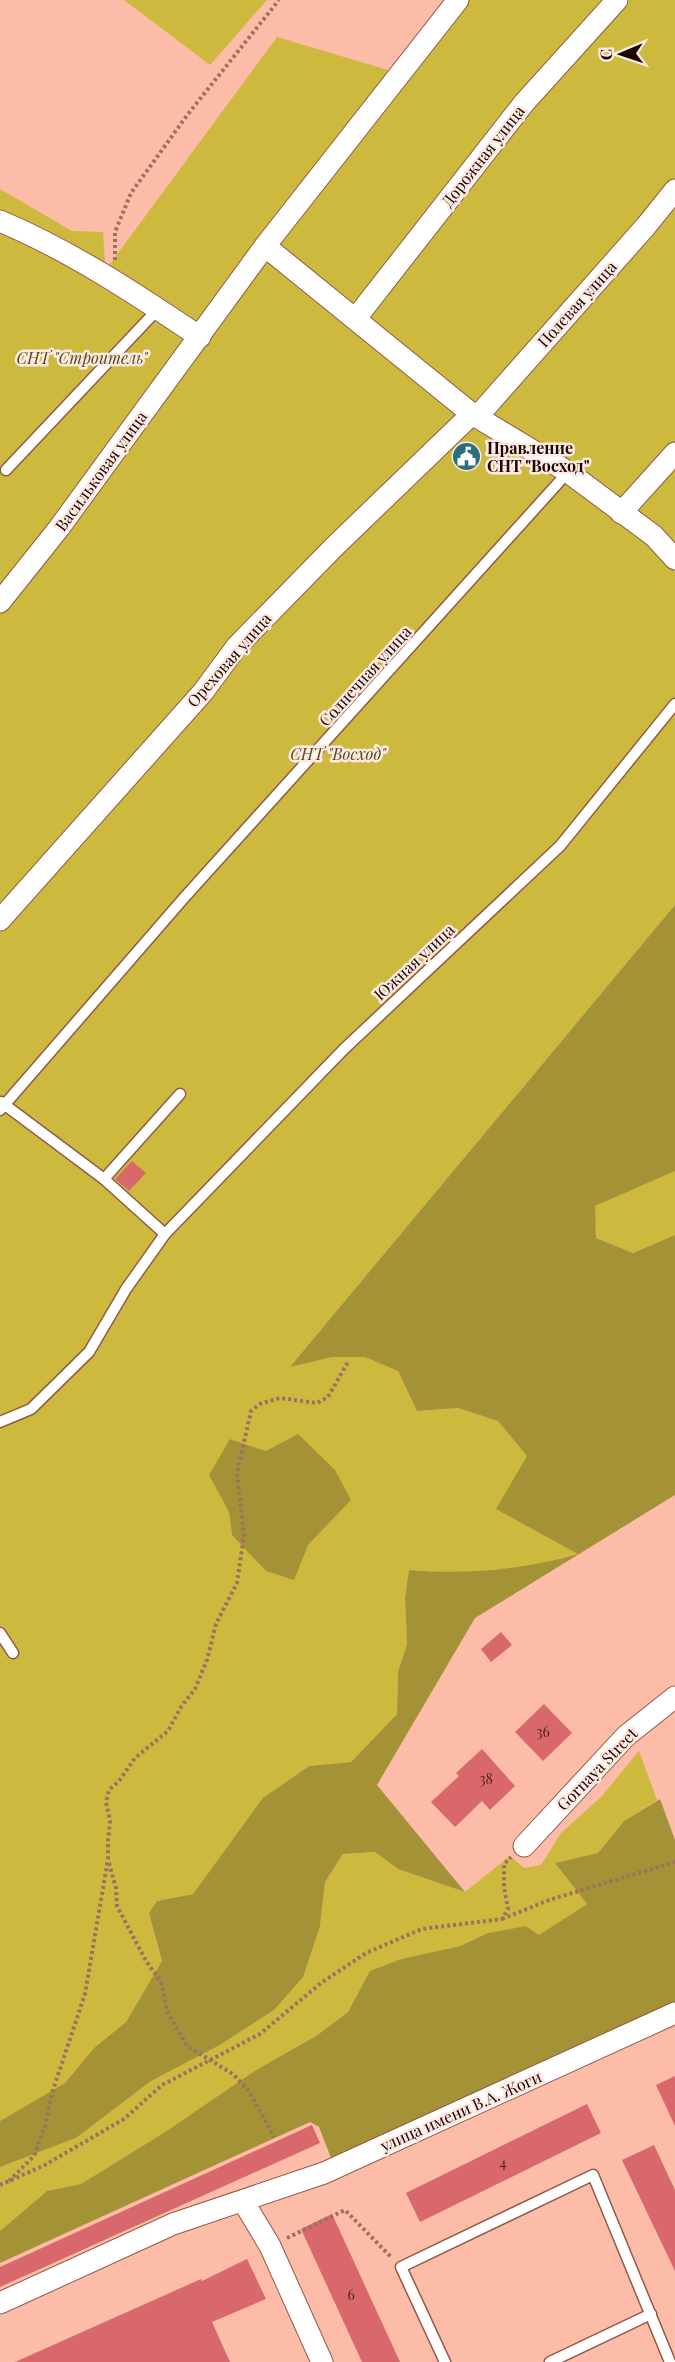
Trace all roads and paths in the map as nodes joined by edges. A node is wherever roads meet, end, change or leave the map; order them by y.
1 (279, 0) edge
2 (458, 0) edge
3 (617, 0) edge
4 (675, 190) edge
5 (0, 221) edge
6 (265, 246) junction
7 (128, 291) junction
8 (158, 309) junction
9 (356, 318) junction
10 (200, 337) junction
11 (475, 415) junction
12 (675, 453) edge
13 (6, 470) dead end
14 (568, 472) junction
15 (621, 513) junction
16 (675, 559) edge
17 (0, 602) edge
18 (675, 704) edge
19 (0, 920) edge
20 (180, 1094) dead end
21 (2, 1105) edge
22 (104, 1179) junction
23 (165, 1234) junction
24 (348, 1362) dead end
25 (0, 1422) edge
26 (0, 1633) edge
27 (13, 1653) dead end
28 (675, 1697) edge
29 (524, 1846) joint
30 (108, 1859) junction
31 (675, 1862) edge
32 (502, 1919) junction
33 (675, 2013) edge
34 (211, 2061) junction
35 (274, 2136) dead end
36 (9, 2181) junction
37 (0, 2185) edge
38 (243, 2201) junction
39 (270, 2246) junction
40 (400, 2267) junction
41 (0, 2303) edge
42 (651, 2314) junction
43 (322, 2362) edge
44 (445, 2362) edge
45 (550, 2362) edge
46 (670, 2362) edge

1 - 7 path
2 - 6 street, Васильковая улица
3 - 9 street, Дорожная улица
4 - 11 street, Полевая улица
5 - 7 street
6 - 9 street
6 - 10 street, Васильковая улица
7 - 8 street
8 - 10 street
8 - 13 lane
9 - 11 street
10 - 17 street, Васильковая улица
11 - 14 street
11 - 19 street, Ореховая улица
12 - 15 street
14 - 15 street
14 - 21 lane, Солнечная улица
15 - 16 street
18 - 23 lane, Южная улица
20 - 22 lane
21 - 22 lane
22 - 23 lane
23 - 25 lane, Южная улица
24 - 30 path
26 - 27 lane
28 - 29 street, Gornaya Street
29 - 32 path
30 - 34 path
30 - 36 path
31 - 32 path
32 - 34 path
33 - 38 street, улица имени В.А. Жоги
34 - 35 path
34 - 36 path
36 - 37 path
38 - 39 street
38 - 41 street, улица имени В.А. Жоги
39 - 40 path
39 - 43 street
40 - 42 lane
40 - 44 lane
42 - 45 lane
42 - 46 lane

